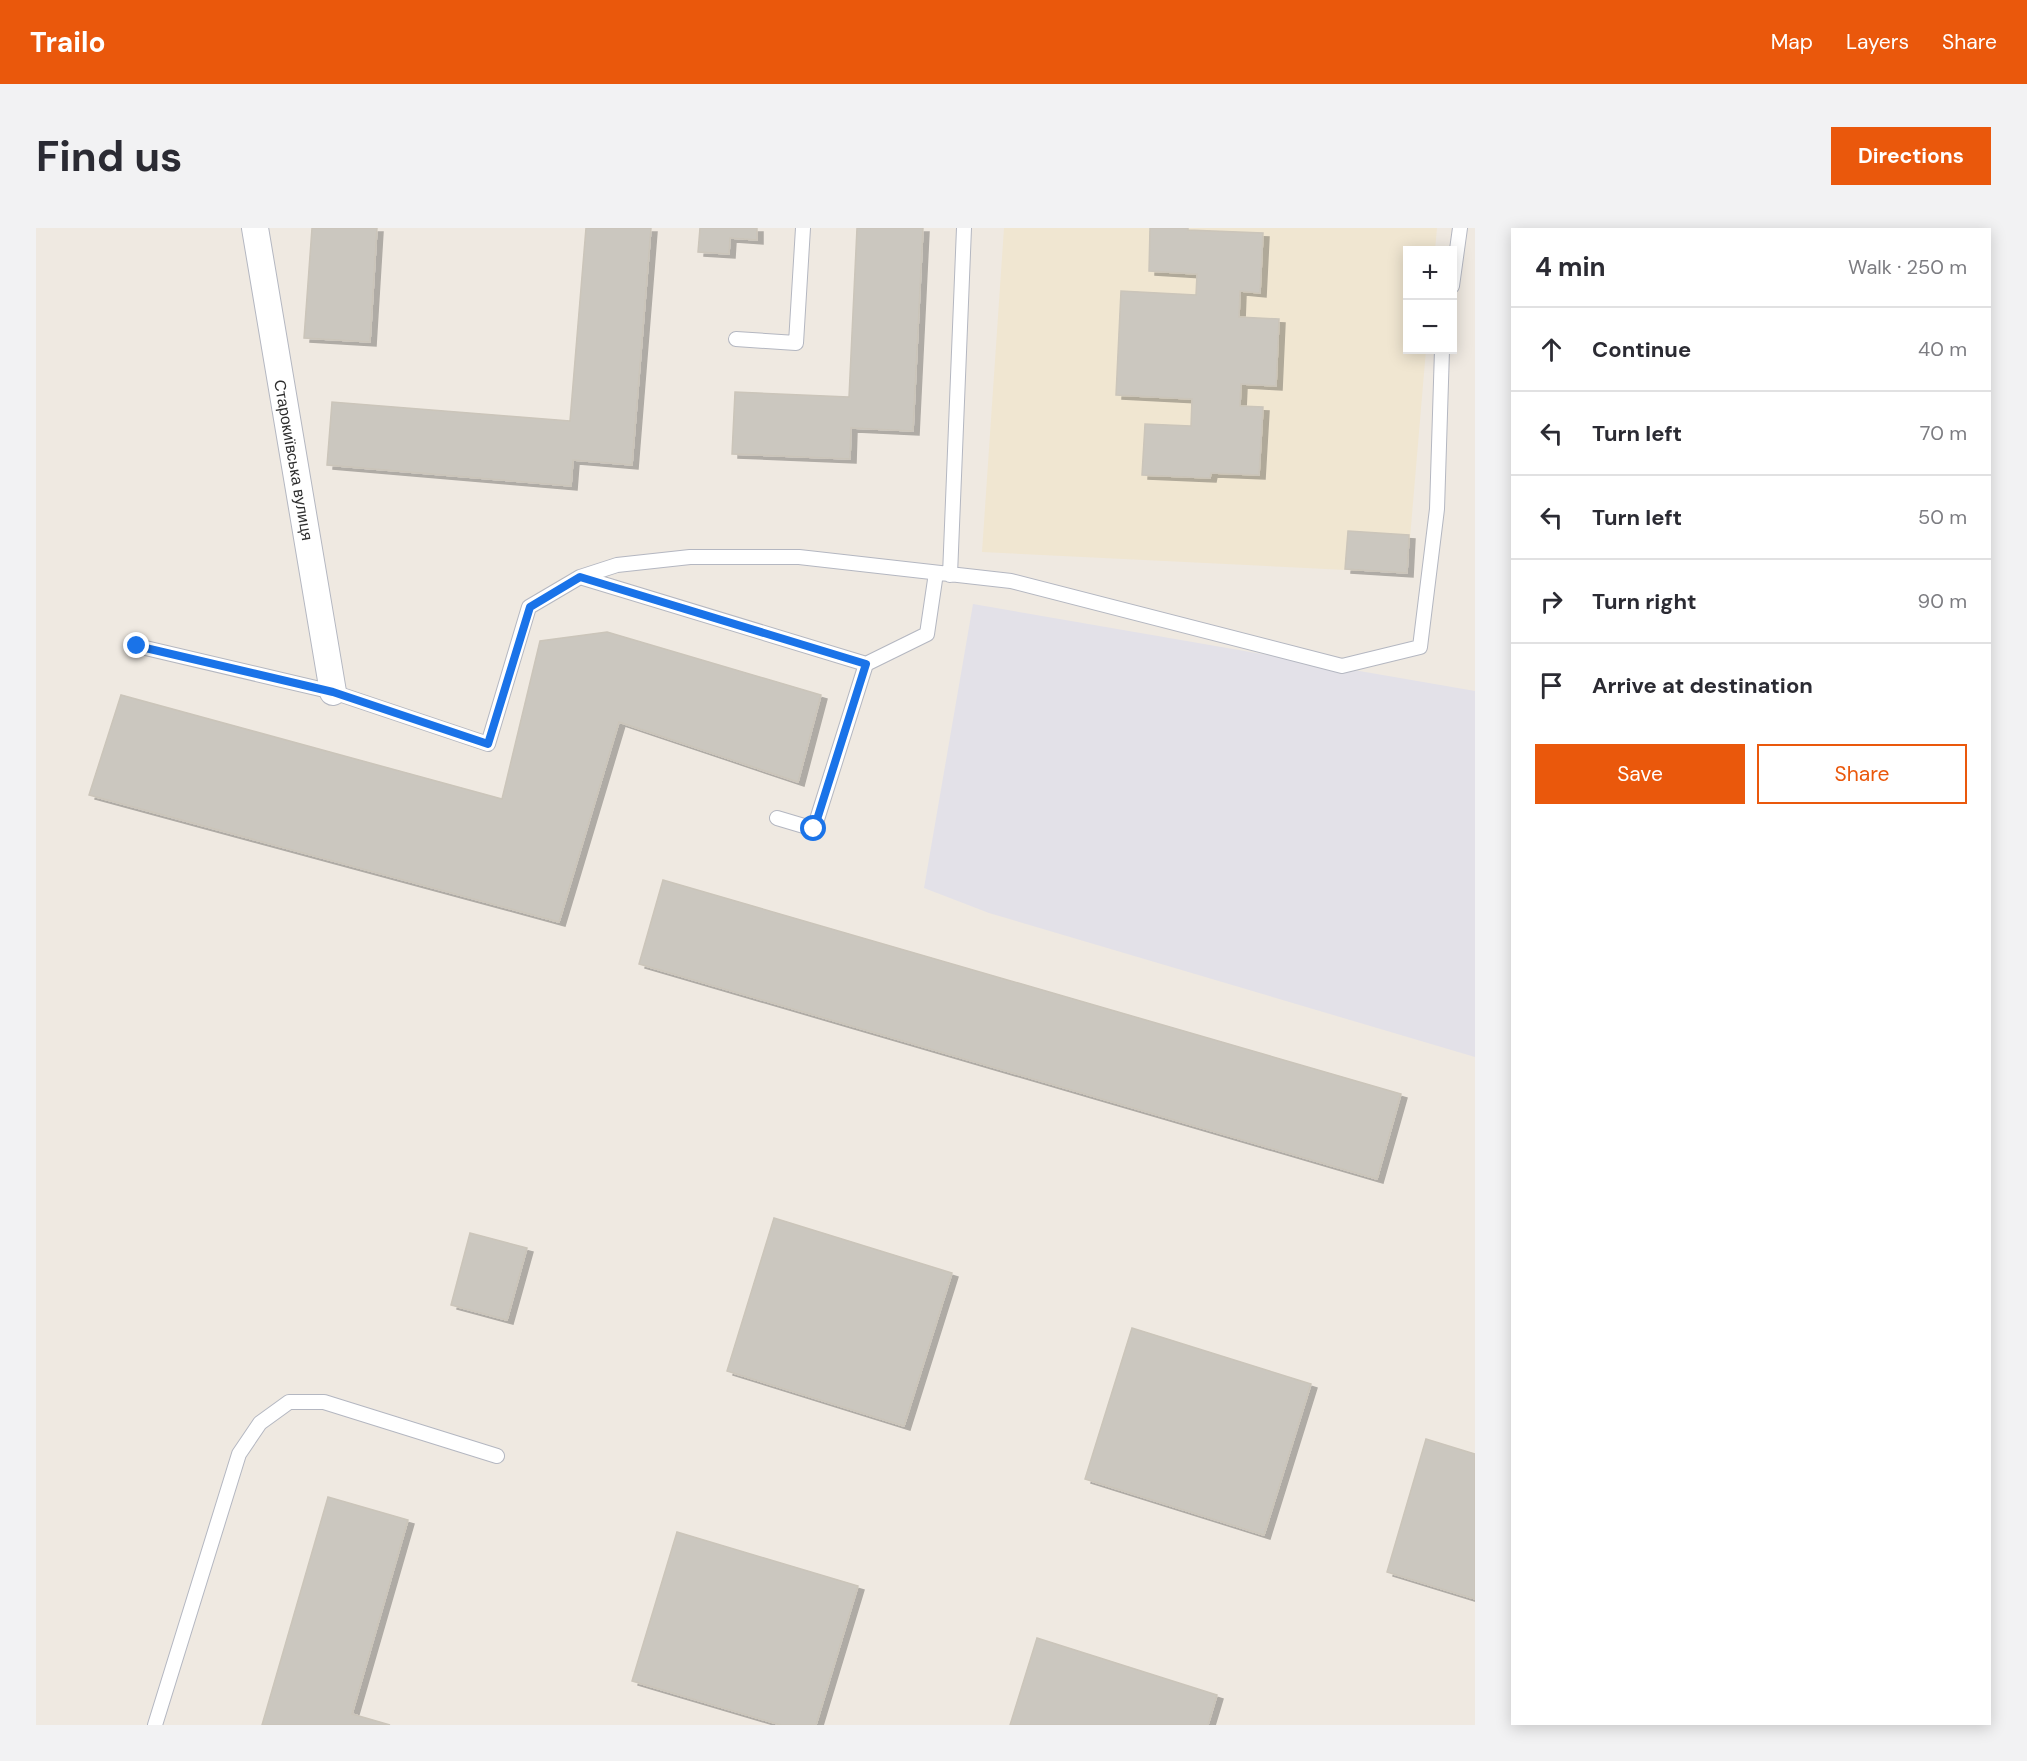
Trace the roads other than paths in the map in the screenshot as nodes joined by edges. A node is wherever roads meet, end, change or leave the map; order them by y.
1 (255, 228) edge
2 (803, 228) edge
3 (964, 228) edge
4 (1460, 228) edge
5 (1457, 250) edge
6 (736, 339) dead end
7 (1443, 354) edge
8 (943, 574) junction
9 (580, 577) junction
10 (137, 646) dead end
11 (866, 664) junction
12 (333, 692) junction
13 (777, 818) dead end
14 (497, 1456) dead end
15 (155, 1725) edge

1 - 12 street, Старокиївська вулиця
2 - 6 lane
3 - 8 lane
4 - 5 lane
7 - 8 lane
8 - 9 lane
8 - 11 lane
9 - 11 lane
9 - 12 lane
10 - 12 lane
11 - 13 lane
14 - 15 lane

